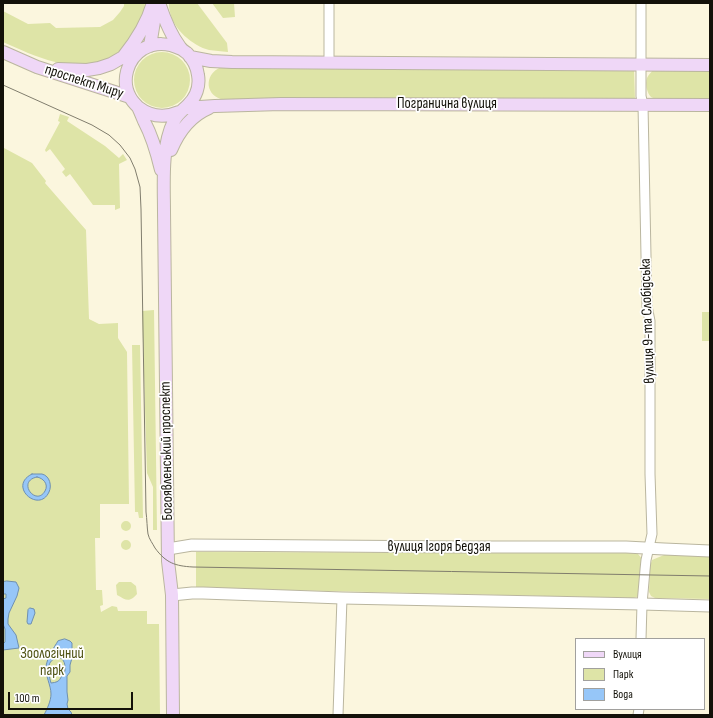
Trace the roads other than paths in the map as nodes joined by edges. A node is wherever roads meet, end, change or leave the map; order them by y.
1 (155, 3) edge
2 (160, 3) edge
3 (329, 3) edge
4 (641, 3) edge
5 (150, 46) junction
6 (181, 49) junction
7 (3, 52) edge
8 (139, 52) junction
9 (123, 57) junction
10 (190, 57) junction
11 (329, 62) junction
12 (641, 64) junction
13 (710, 64) edge
14 (37, 67) junction
15 (130, 97) junction
16 (643, 105) junction
17 (710, 105) edge
18 (215, 106) junction
19 (138, 107) junction
20 (182, 110) junction
21 (164, 181) junction
22 (168, 549) junction
23 (648, 549) junction
24 (710, 550) edge
25 (172, 595) junction
26 (342, 598) junction
27 (642, 604) junction
28 (710, 606) edge
29 (641, 638) edge
30 (173, 715) edge
31 (338, 715) edge

1 - 5 main road
1 - 9 main road
2 - 6 main road, Богоявленський проспект
3 - 11 street
4 - 12 street, вулиця 9-та Слобідська
5 - 6 main road
5 - 8 main road, Богоявленський проспект
6 - 10 main road, Богоявленський проспект
7 - 14 main road, проспект Миру
8 - 9 main road, проспект Миру
8 - 15 main road, Богоявленський проспект
9 - 14 main road, проспект Миру
10 - 11 main road
10 - 20 main road, Богоявленський проспект
11 - 12 main road
12 - 13 main road
12 - 16 street, вулиця 9-та Слобідська
14 - 15 main road, проспект Миру
15 - 19 main road, Богоявленський проспект
16 - 17 main road, Погранична вулиця
16 - 18 main road, Погранична вулиця
16 - 23 street, вулиця 9-та Слобідська
18 - 20 main road, Погранична вулиця
18 - 21 main road
19 - 20 main road
19 - 21 main road, Богоявленський проспект
20 - 21 main road, Богоявленський проспект
21 - 22 main road, Богоявленський проспект
22 - 23 street, вулиця Ігоря Бедзая
22 - 25 main road, Богоявленський проспект
23 - 24 street, вулиця Ігоря Бедзая
23 - 27 street, вулиця 9-та Слобідська
25 - 26 street
25 - 30 main road, Богоявленський проспект
26 - 27 street
26 - 31 street
27 - 28 street
27 - 29 street, вулиця 9-та Слобідська

